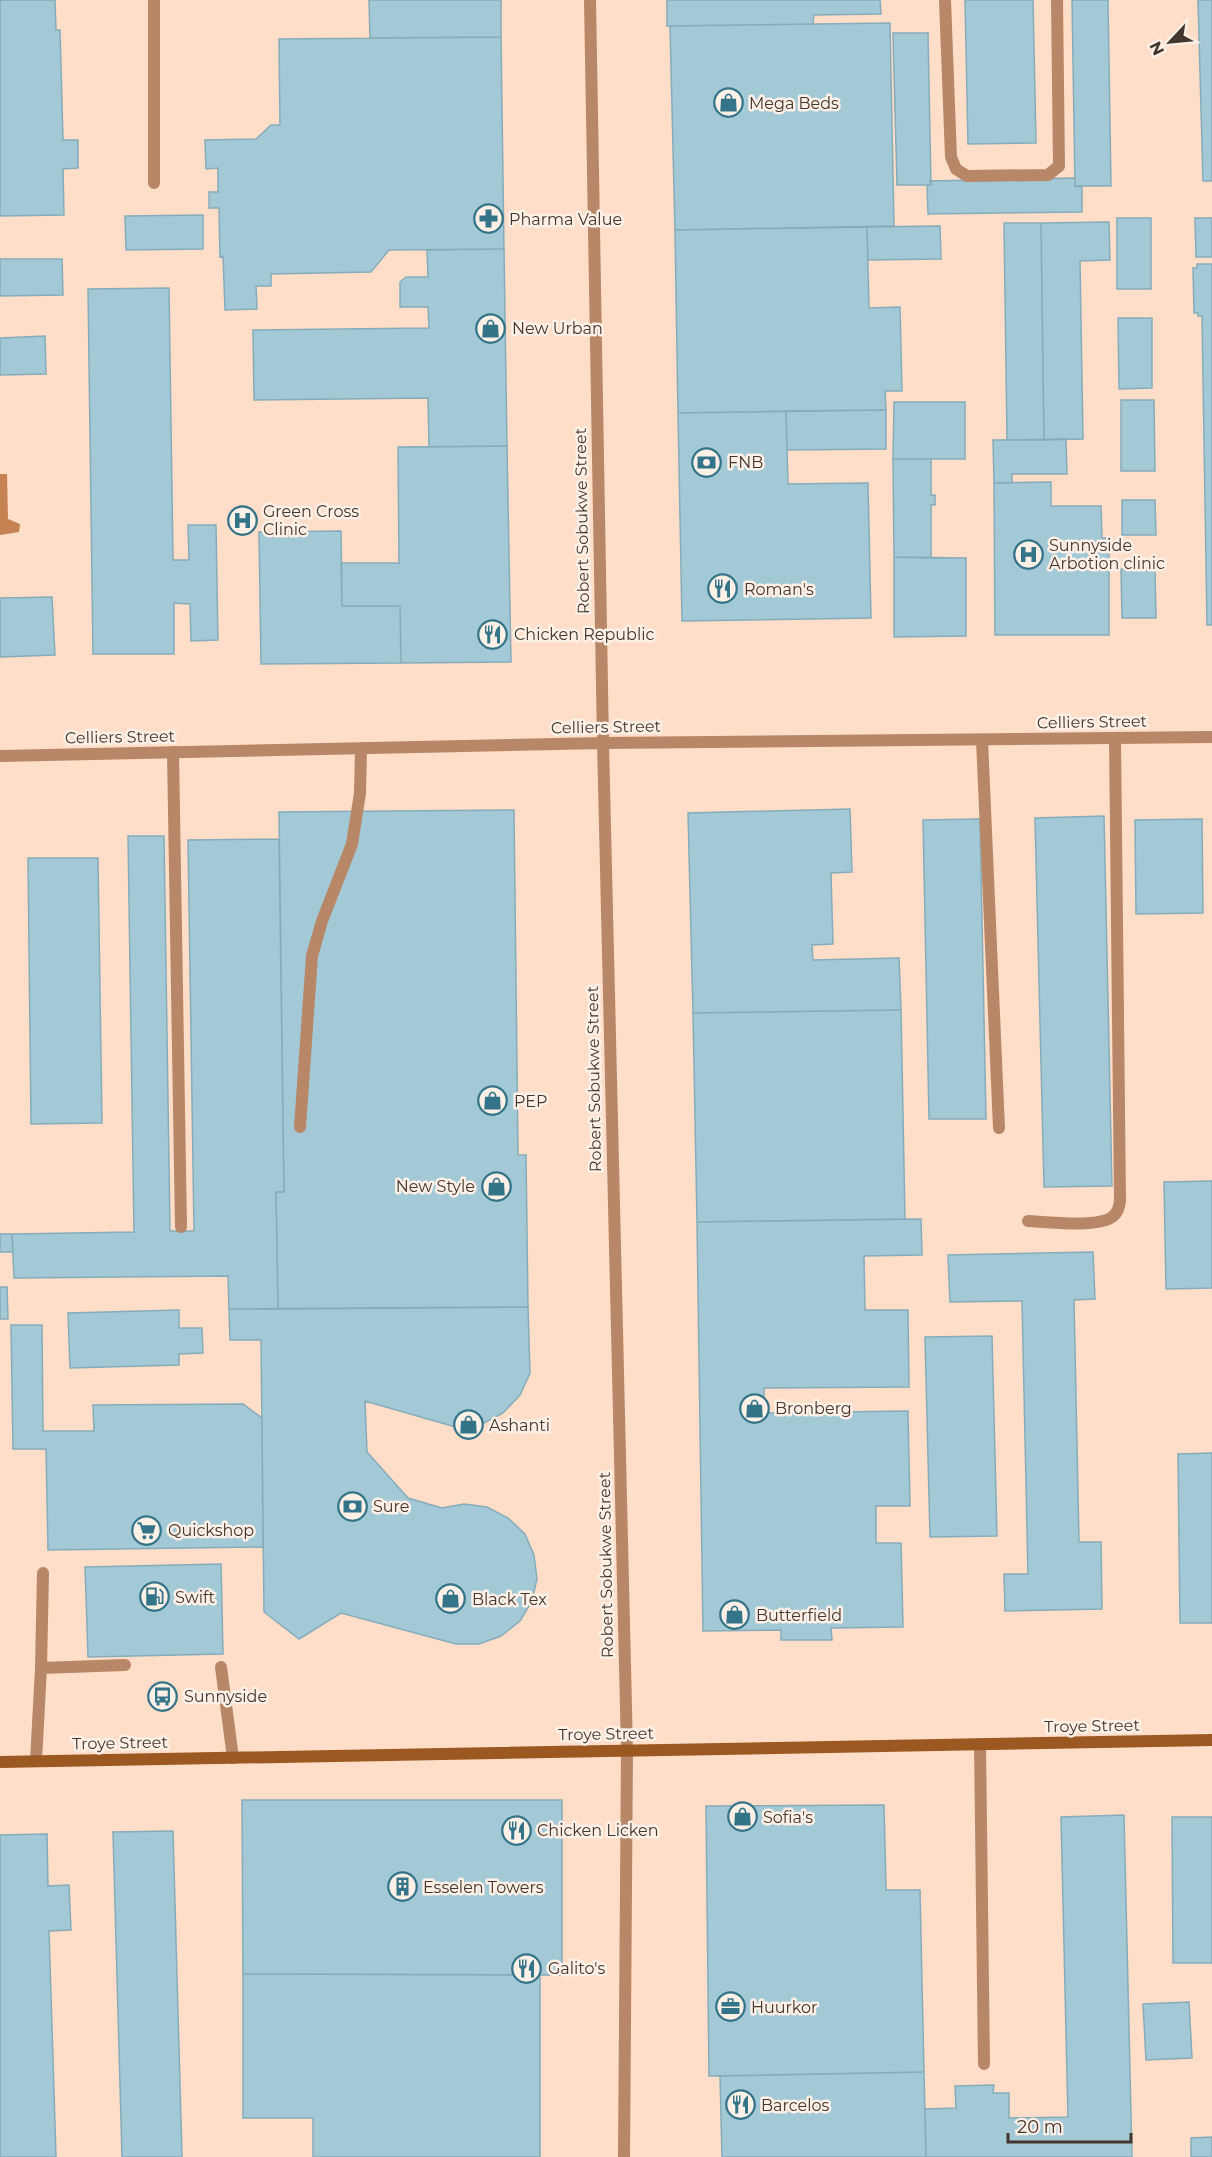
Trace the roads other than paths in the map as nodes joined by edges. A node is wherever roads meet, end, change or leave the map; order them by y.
1 (154, 0) edge
2 (590, 0) edge
3 (945, 0) edge
4 (1057, 0) edge
5 (154, 183) dead end
6 (1212, 737) edge
7 (1115, 738) junction
8 (982, 740) junction
9 (603, 743) junction
10 (361, 748) junction
11 (173, 752) junction
12 (0, 756) edge
13 (300, 1127) dead end
14 (999, 1128) dead end
15 (1028, 1221) dead end
16 (181, 1227) dead end
17 (43, 1573) dead end
18 (125, 1665) dead end
19 (221, 1667) dead end
20 (41, 1668) junction
21 (1212, 1740) edge
22 (980, 1744) junction
23 (627, 1750) junction
24 (233, 1758) junction
25 (36, 1761) junction
26 (0, 1762) edge
27 (984, 2064) dead end
28 (624, 2157) edge

1 - 5 street
2 - 9 street, Robert Sobukwe Street
3 - 4 street
6 - 7 street, Celliers Street
7 - 8 street, Celliers Street
7 - 15 street
8 - 9 street, Celliers Street
8 - 14 street
9 - 10 street, Celliers Street
9 - 23 street, Robert Sobukwe Street
10 - 11 street, Celliers Street
10 - 13 street
11 - 12 street, Celliers Street
11 - 16 street
17 - 20 street
18 - 20 street
19 - 24 street
20 - 25 street
21 - 22 main road, Troye Street
22 - 23 main road, Troye Street
22 - 27 street
23 - 24 main road, Troye Street
23 - 28 street, Robert Sobukwe Street
24 - 25 main road, Troye Street
25 - 26 main road, Troye Street

